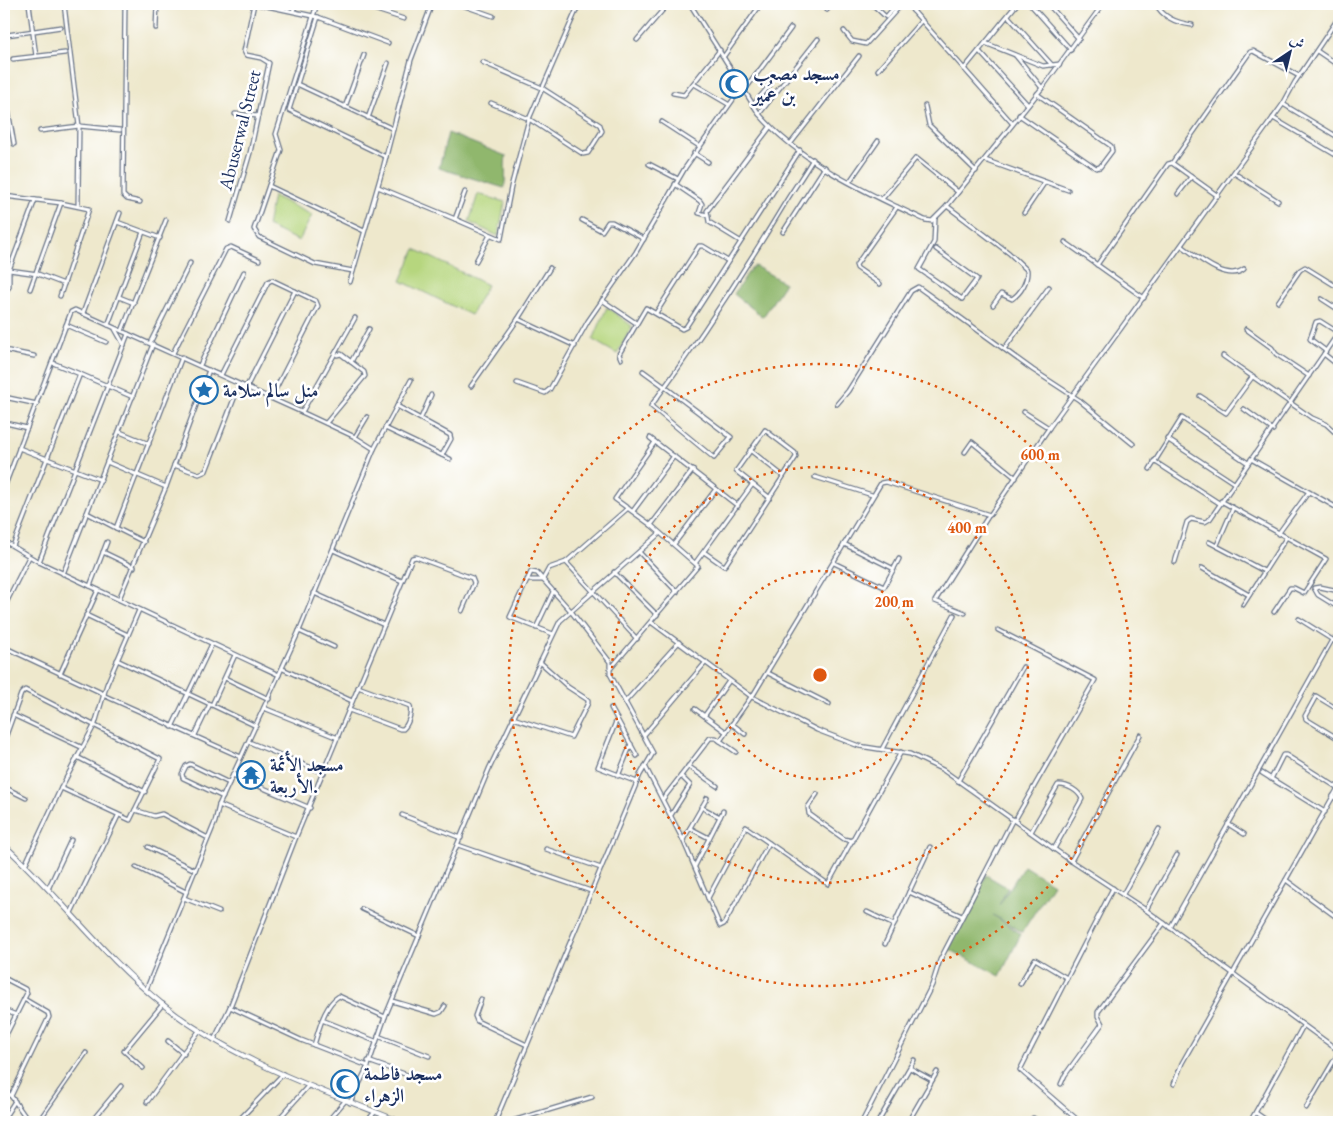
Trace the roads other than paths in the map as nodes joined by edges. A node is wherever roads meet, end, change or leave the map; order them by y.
1 (30, 4) edge
2 (64, 4) edge
3 (124, 4) edge
4 (157, 4) edge
5 (254, 4) edge
6 (258, 4) edge
7 (296, 4) edge
8 (317, 4) edge
9 (358, 4) edge
10 (432, 4) edge
11 (459, 4) edge
12 (579, 4) edge
13 (668, 4) edge
14 (690, 4) edge
15 (761, 4) edge
16 (832, 4) edge
17 (872, 4) edge
18 (897, 4) edge
19 (902, 4) edge
20 (907, 4) edge
21 (919, 4) edge
22 (1017, 4) edge
23 (1030, 4) edge
24 (1048, 4) edge
25 (1103, 4) edge
26 (1156, 4) edge
27 (827, 10) dead end
28 (293, 11) junction
29 (913, 11) junction
30 (313, 16) junction
31 (493, 16) dead end
32 (1008, 16) junction
33 (318, 17) junction
34 (1339, 17) edge
35 (404, 19) dead end
36 (922, 20) junction
37 (1192, 25) dead end
38 (61, 27) dead end
39 (156, 28) dead end
40 (791, 28) dead end
41 (32, 31) junction
42 (844, 31) dead end
43 (7, 35) dead end
44 (818, 39) dead end
45 (637, 40) dead end
46 (1079, 40) junction
47 (388, 43) dead end
48 (985, 43) junction
49 (720, 50) junction
50 (1071, 50) junction
51 (979, 51) junction
52 (1316, 51) junction
53 (64, 53) dead end
54 (364, 55) dead end
55 (1015, 55) junction
56 (36, 56) junction
57 (724, 56) junction
58 (859, 56) dead end
59 (13, 59) dead end
60 (482, 62) dead end
61 (388, 63) dead end
62 (1061, 64) junction
63 (1052, 65) junction
64 (1339, 66) edge
65 (964, 69) junction
66 (878, 70) dead end
67 (1299, 76) junction
68 (297, 84) junction
69 (694, 84) junction
70 (770, 85) dead end
71 (742, 87) junction
72 (542, 88) junction
73 (1042, 88) junction
74 (744, 91) junction
75 (673, 93) dead end
76 (1037, 94) junction
77 (4, 100) edge
78 (491, 103) dead end
79 (728, 104) junction
80 (1283, 104) junction
81 (753, 105) junction
82 (1028, 105) junction
83 (925, 106) dead end
84 (346, 107) junction
85 (235, 114) dead end
86 (759, 114) junction
87 (1019, 115) junction
88 (258, 116) junction
89 (368, 118) junction
90 (1273, 118) junction
91 (529, 119) junction
92 (662, 122) dead end
93 (1012, 123) junction
94 (79, 126) junction
95 (770, 127) junction
96 (392, 129) junction
97 (120, 130) dead end
98 (40, 131) dead end
99 (1336, 136) dead end
100 (878, 141) dead end
101 (791, 143) junction
102 (14, 144) dead end
103 (699, 146) junction
104 (800, 150) junction
105 (694, 153) junction
106 (386, 157) junction
107 (1339, 157) edge
108 (813, 159) junction
109 (985, 160) junction
110 (708, 162) dead end
111 (1172, 163) junction
112 (649, 164) dead end
113 (825, 167) junction
114 (976, 171) junction
115 (1234, 174) junction
116 (1191, 177) junction
117 (678, 179) junction
118 (850, 182) junction
119 (1045, 182) junction
120 (675, 184) junction
121 (269, 186) junction
122 (378, 187) junction
123 (1068, 190) dead end
124 (465, 192) dead end
125 (958, 192) junction
126 (1178, 194) dead end
127 (5, 196) edge
128 (1218, 196) junction
129 (882, 199) junction
130 (35, 200) junction
131 (1278, 201) dead end
132 (140, 202) dead end
133 (61, 203) junction
134 (4, 205) edge
135 (78, 206) junction
136 (947, 206) junction
137 (896, 207) junction
138 (120, 213) dead end
139 (1024, 213) dead end
140 (707, 215) junction
141 (454, 219) junction
142 (166, 220) dead end
143 (582, 220) dead end
144 (230, 221) dead end
145 (934, 221) junction
146 (117, 222) junction
147 (364, 231) junction
148 (143, 232) junction
149 (783, 232) dead end
150 (490, 235) junction
151 (160, 238) junction
152 (644, 239) junction
153 (740, 241) junction
154 (1065, 242) dead end
155 (1182, 246) junction
156 (936, 249) dead end
157 (259, 260) dead end
158 (476, 261) dead end
159 (728, 261) junction
160 (190, 263) dead end
161 (1097, 265) junction
162 (550, 268) dead end
163 (1244, 269) dead end
164 (9, 270) junction
165 (353, 271) junction
166 (244, 272) dead end
167 (36, 274) junction
168 (350, 282) dead end
169 (64, 284) junction
170 (880, 284) dead end
171 (1049, 288) dead end
172 (1339, 288) edge
173 (30, 289) dead end
174 (295, 291) junction
175 (4, 293) edge
176 (60, 296) dead end
177 (119, 297) junction
178 (1144, 298) junction
179 (1322, 299) dead end
180 (602, 300) junction
181 (1278, 302) dead end
182 (134, 303) junction
183 (993, 305) dead end
184 (1339, 310) edge
185 (82, 313) junction
186 (656, 313) junction
187 (355, 318) dead end
188 (518, 319) junction
189 (636, 323) junction
190 (108, 325) junction
191 (66, 326) junction
192 (115, 328) junction
193 (369, 328) dead end
194 (1246, 329) dead end
195 (122, 331) junction
196 (1339, 332) edge
197 (128, 334) junction
198 (106, 342) dead end
199 (151, 343) junction
200 (124, 345) junction
201 (575, 346) junction
202 (1004, 349) junction
203 (4, 350) edge
204 (1325, 352) junction
205 (173, 353) junction
206 (337, 355) junction
207 (34, 356) dead end
208 (1223, 356) dead end
209 (182, 358) junction
210 (621, 359) dead end
211 (351, 362) junction
212 (52, 363) junction
213 (200, 365) junction
214 (1339, 366) edge
215 (208, 370) junction
216 (643, 371) dead end
217 (80, 374) junction
218 (221, 375) junction
219 (1253, 376) junction
220 (1309, 376) junction
221 (411, 380) dead end
222 (517, 383) dead end
223 (108, 385) junction
224 (247, 386) junction
225 (471, 386) dead end
226 (664, 387) junction
227 (431, 395) dead end
228 (1200, 396) dead end
229 (4, 397) edge
230 (133, 397) junction
231 (1073, 397) junction
232 (271, 398) junction
233 (1291, 403) junction
234 (37, 404) junction
235 (837, 404) dead end
236 (397, 406) junction
237 (1244, 409) dead end
238 (302, 412) junction
239 (1024, 412) dead end
240 (367, 417) dead end
241 (421, 418) junction
242 (5, 423) edge
243 (326, 423) junction
244 (27, 428) junction
245 (385, 428) junction
246 (1049, 428) junction
247 (4, 430) edge
248 (1273, 430) junction
249 (120, 432) junction
250 (1339, 436) edge
251 (355, 437) junction
252 (650, 438) dead end
253 (1167, 439) junction
254 (655, 442) junction
255 (149, 444) junction
256 (1133, 444) dead end
257 (19, 448) junction
258 (374, 449) junction
259 (750, 450) junction
260 (965, 452) dead end
261 (442, 455) junction
262 (674, 456) junction
263 (47, 458) junction
264 (450, 459) dead end
265 (1251, 459) junction
266 (1154, 461) junction
267 (108, 462) junction
268 (1248, 463) junction
269 (174, 465) junction
270 (1150, 469) dead end
271 (692, 470) junction
272 (76, 471) junction
273 (137, 475) junction
274 (783, 476) junction
275 (815, 477) dead end
276 (1016, 478) junction
277 (101, 480) junction
278 (1234, 483) junction
279 (752, 485) junction
280 (4, 488) edge
281 (166, 488) junction
282 (716, 489) junction
283 (1308, 493) junction
284 (872, 495) junction
285 (770, 498) junction
286 (1220, 502) junction
287 (738, 506) junction
288 (628, 508) junction
289 (1232, 508) junction
290 (1339, 509) edge
291 (633, 512) junction
292 (88, 513) junction
293 (990, 515) junction
294 (651, 526) junction
295 (116, 528) junction
296 (659, 534) junction
297 (1278, 534) junction
298 (1286, 538) junction
299 (4, 541) edge
300 (107, 542) dead end
301 (144, 542) junction
302 (1209, 542) dead end
303 (674, 544) junction
304 (844, 544) junction
305 (1217, 544) dead end
306 (12, 546) junction
307 (333, 550) junction
308 (103, 552) junction
309 (639, 552) junction
310 (704, 552) junction
311 (29, 557) junction
312 (899, 559) dead end
313 (39, 562) junction
314 (566, 562) junction
315 (696, 562) junction
316 (1175, 562) dead end
317 (834, 563) junction
318 (134, 567) junction
319 (1202, 568) dead end
320 (894, 569) junction
321 (614, 572) junction
322 (1264, 572) junction
323 (63, 574) junction
324 (526, 580) junction
325 (543, 580) junction
326 (402, 581) junction
327 (90, 586) junction
328 (98, 590) junction
329 (1339, 591) edge
330 (553, 592) junction
331 (593, 592) junction
332 (677, 592) junction
333 (314, 593) junction
334 (1249, 595) junction
335 (119, 600) junction
336 (1243, 605) dead end
337 (4, 607) edge
338 (1339, 608) edge
339 (139, 610) junction
340 (570, 610) junction
341 (462, 611) dead end
342 (1274, 612) dead end
343 (965, 613) dead end
344 (657, 615) junction
345 (86, 616) junction
346 (954, 616) dead end
347 (1299, 619) dead end
348 (651, 622) junction
349 (384, 624) junction
350 (536, 628) junction
351 (998, 630) dead end
352 (299, 631) junction
353 (553, 634) junction
354 (128, 635) junction
355 (637, 639) junction
356 (1332, 640) junction
357 (679, 642) junction
358 (212, 644) junction
359 (1339, 644) edge
360 (4, 647) edge
361 (334, 647) dead end
362 (235, 655) junction
363 (117, 660) junction
364 (540, 662) junction
365 (706, 662) junction
366 (1023, 667) dead end
367 (612, 668) junction
368 (282, 669) junction
369 (768, 673) junction
370 (60, 674) junction
371 (279, 675) junction
372 (225, 678) junction
373 (729, 681) junction
374 (358, 687) junction
375 (104, 694) junction
376 (188, 694) junction
377 (752, 697) junction
378 (269, 699) junction
379 (352, 701) junction
380 (626, 702) junction
381 (211, 704) junction
382 (829, 704) dead end
383 (264, 708) junction
384 (611, 708) dead end
385 (695, 708) dead end
386 (349, 710) junction
387 (1339, 710) edge
388 (13, 715) junction
389 (704, 715) junction
390 (513, 718) junction
391 (617, 719) junction
392 (95, 724) junction
393 (732, 724) junction
394 (256, 726) junction
395 (172, 727) junction
396 (726, 732) junction
397 (745, 734) dead end
398 (195, 735) junction
399 (644, 735) junction
400 (1140, 735) dead end
401 (338, 738) junction
402 (1339, 739) edge
403 (4, 740) edge
404 (720, 741) junction
405 (249, 742) junction
406 (631, 744) junction
407 (81, 747) junction
408 (882, 749) junction
409 (736, 752) dead end
410 (901, 752) junction
411 (637, 756) dead end
412 (76, 757) junction
413 (241, 757) junction
414 (645, 765) junction
415 (688, 766) junction
416 (324, 773) junction
417 (1262, 774) dead end
418 (234, 775) junction
419 (618, 776) junction
420 (681, 776) junction
421 (1271, 779) junction
422 (958, 781) junction
423 (637, 782) junction
424 (229, 783) junction
425 (717, 786) dead end
426 (4, 787) edge
427 (1339, 787) edge
428 (61, 788) junction
429 (145, 792) junction
430 (817, 794) dead end
431 (1333, 796) junction
432 (223, 797) junction
433 (26, 798) dead end
434 (707, 798) dead end
435 (663, 799) junction
436 (1339, 801) edge
437 (220, 805) junction
438 (701, 807) junction
439 (310, 808) junction
440 (135, 810) junction
441 (723, 811) dead end
442 (1325, 812) junction
443 (402, 814) dead end
444 (118, 816) junction
445 (671, 816) junction
446 (720, 817) junction
447 (1014, 820) junction
448 (1228, 824) junction
449 (690, 828) junction
450 (1159, 829) dead end
451 (1031, 832) junction
452 (1244, 834) dead end
453 (296, 837) junction
454 (208, 838) junction
455 (461, 838) junction
456 (709, 838) junction
457 (71, 840) dead end
458 (683, 840) junction
459 (854, 841) junction
460 (769, 843) junction
461 (4, 845) edge
462 (458, 845) junction
463 (930, 846) dead end
464 (148, 847) dead end
465 (546, 849) dead end
466 (1054, 849) junction
467 (1177, 855) dead end
468 (1071, 861) junction
469 (25, 865) junction
470 (695, 867) junction
471 (136, 868) dead end
472 (601, 868) junction
473 (195, 870) junction
474 (1286, 880) junction
475 (48, 888) junction
476 (1113, 888) junction
477 (591, 891) junction
478 (186, 892) junction
479 (909, 892) junction
480 (1123, 894) junction
481 (184, 898) junction
482 (708, 898) junction
483 (362, 909) dead end
484 (1146, 910) junction
485 (219, 912) dead end
486 (867, 912) dead end
487 (71, 913) junction
488 (962, 916) junction
489 (1335, 916) dead end
490 (1164, 923) junction
491 (894, 925) junction
492 (1170, 928) junction
493 (419, 936) junction
494 (885, 944) dead end
495 (1232, 974) junction
496 (4, 978) edge
497 (1067, 978) junction
498 (1020, 984) dead end
499 (146, 990) junction
500 (24, 999) junction
501 (481, 999) dead end
502 (392, 1001) junction
503 (163, 1004) junction
504 (445, 1006) dead end
505 (230, 1007) junction
506 (4, 1010) edge
507 (16, 1015) junction
508 (385, 1017) junction
509 (322, 1020) junction
510 (1302, 1026) junction
511 (199, 1031) junction
512 (378, 1036) junction
513 (4, 1037) edge
514 (214, 1040) junction
515 (168, 1041) dead end
516 (375, 1041) junction
517 (314, 1045) junction
518 (527, 1045) junction
519 (1339, 1052) edge
520 (86, 1053) dead end
521 (184, 1054) junction
522 (429, 1056) dead end
523 (914, 1060) dead end
524 (368, 1061) junction
525 (368, 1066) junction
526 (143, 1068) dead end
527 (910, 1068) junction
528 (937, 1072) dead end
529 (283, 1074) junction
530 (419, 1079) dead end
531 (932, 1080) junction
532 (1061, 1084) dead end
533 (1174, 1084) dead end
534 (121, 1086) dead end
535 (308, 1086) junction
536 (4, 1090) edge
537 (11, 1096) junction
538 (592, 1097) dead end
539 (345, 1100) junction
540 (15, 1101) junction
541 (147, 1102) dead end
542 (350, 1103) junction
543 (1306, 1108) dead end
544 (375, 1112) junction
545 (1256, 1112) junction
546 (4, 1118) edge
547 (29, 1122) edge
548 (38, 1122) edge
549 (91, 1122) edge
550 (237, 1122) edge
551 (276, 1122) edge
552 (327, 1122) edge
553 (366, 1122) edge
554 (401, 1122) edge
555 (495, 1122) edge
556 (509, 1122) edge
557 (862, 1122) edge
558 (878, 1122) edge
559 (908, 1122) edge
560 (1029, 1122) edge
561 (1040, 1122) edge
562 (1080, 1122) edge
563 (1250, 1122) edge
564 (1269, 1122) edge

1 - 41 street
2 - 94 street
3 - 132 street
4 - 39 street
5 - 88 street, Abuserwal Street
6 - 28 street
7 - 28 street
8 - 30 street
9 - 35 street
10 - 96 street
11 - 31 street
12 - 72 street
13 - 45 street
14 - 49 street
15 - 57 street
16 - 27 street
17 - 18 street
19 - 42 street
20 - 29 street
21 - 29 street
22 - 32 street
23 - 50 street
24 - 46 street
25 - 46 street
26 - 37 street
28 - 30 street
29 - 36 street
30 - 33 street
30 - 121 street
32 - 48 street
32 - 63 street
33 - 47 street
33 - 68 street
34 - 52 street
36 - 65 street
36 - 66 street
38 - 41 street
40 - 74 street
41 - 43 street
41 - 56 street
44 - 86 street
46 - 50 street
48 - 51 street
48 - 55 street
49 - 57 street
49 - 69 street
50 - 62 street
51 - 65 street
51 - 82 street
52 - 64 street
52 - 67 street
53 - 56 street
54 - 84 street
55 - 63 street
55 - 73 street
56 - 59 street
57 - 71 street
58 - 101 street
60 - 72 street
61 - 89 street
62 - 63 street
62 - 73 street
65 - 93 street
67 - 80 street
67 - 111 street
68 - 84 street
68 - 106 street
69 - 75 street
69 - 79 street
70 - 81 street
71 - 74 street
71 - 79 street
72 - 91 street
72 - 91 street
73 - 76 street
74 - 81 street
76 - 82 street
76 - 87 street
77 - 102 street
78 - 91 street
79 - 103 street
80 - 90 street
80 - 99 street
81 - 86 street
82 - 87 street
83 - 114 street
84 - 89 street
85 - 88 street
86 - 95 street
87 - 93 street
88 - 144 street, Abuserwal Street
89 - 96 street
90 - 107 street
90 - 115 street
91 - 150 street
92 - 103 street
93 - 109 street
94 - 97 street
94 - 98 street
94 - 135 street
95 - 101 street
95 - 140 street
96 - 106 street
100 - 118 street
101 - 104 street
103 - 105 street
104 - 108 street
104 - 153 street
105 - 110 street
105 - 117 street
106 - 122 street
108 - 113 street
108 - 226 street
109 - 114 street
109 - 119 street
111 - 116 street
111 - 161 street
112 - 117 street
113 - 118 street
113 - 149 street
114 - 125 street
115 - 128 street
115 - 131 street
116 - 126 street
116 - 128 street
117 - 120 street
118 - 129 street
119 - 123 street
119 - 139 street
120 - 140 street
120 - 152 street
121 - 147 street
121 - 165 street
122 - 141 street
122 - 147 street
124 - 141 street
125 - 129 street
125 - 136 street
127 - 130 street
127 - 134 street
128 - 155 street
129 - 137 street
130 - 133 street
130 - 164 street
133 - 135 street
133 - 167 street
135 - 169 street
136 - 145 street
136 - 183 street
137 - 145 street
137 - 170 street
138 - 146 street
140 - 153 street
141 - 150 street
142 - 151 street
143 - 152 street
145 - 156 street
146 - 148 street
146 - 185 street
147 - 165 street
148 - 151 street
148 - 177 street
150 - 158 street
151 - 182 street
152 - 180 street
153 - 159 street
154 - 161 street
155 - 163 street
155 - 178 street
157 - 205 street
159 - 186 street
159 - 186 street
160 - 199 street
161 - 178 street
162 - 188 street
164 - 167 street
164 - 175 street
165 - 168 street
166 - 213 street
167 - 169 street
167 - 173 street
169 - 176 street
171 - 202 street
172 - 181 street
174 - 218 street
174 - 224 street
174 - 232 street
177 - 182 street
177 - 190 street
178 - 231 street
179 - 184 street
180 - 189 street
180 - 201 street
182 - 195 street
185 - 190 street
185 - 191 street
186 - 189 street
187 - 206 street
188 - 201 street
188 - 225 street
189 - 210 street
190 - 192 street
191 - 198 street
191 - 212 street
192 - 195 street
192 - 200 street
193 - 211 street
194 - 220 street
195 - 197 street
196 - 204 street
196 - 204 street
197 - 199 street
197 - 200 street
199 - 205 street
199 - 230 street
200 - 223 street
201 - 222 street
202 - 231 street
202 - 235 street
203 - 207 street
204 - 214 street
204 - 220 street
205 - 209 street
206 - 211 street
206 - 238 street
208 - 219 street
209 - 213 street
209 - 255 street
211 - 243 street
212 - 217 street
212 - 234 street
213 - 215 street
215 - 218 street
215 - 269 street
216 - 226 street
217 - 223 street
217 - 263 street
218 - 224 street
219 - 228 street
219 - 233 street
220 - 233 street
221 - 236 street
223 - 230 street
223 - 272 street
224 - 232 street
224 - 269 street
226 - 226 street
227 - 241 street
229 - 234 street
230 - 249 street
231 - 246 street
231 - 256 street
232 - 238 street
233 - 248 street
233 - 250 street
234 - 244 street
236 - 241 street
236 - 245 street
237 - 248 street
238 - 243 street
239 - 246 street
240 - 251 street
241 - 261 street
242 - 244 street
242 - 247 street
243 - 251 street
244 - 257 street
245 - 258 street
245 - 261 street
246 - 276 street
248 - 265 street
249 - 255 street
249 - 267 street
251 - 258 street
252 - 254 street
253 - 266 street
253 - 268 street
253 - 278 street
254 - 262 street
254 - 288 street
255 - 273 street
257 - 263 street
257 - 280 street
258 - 307 street
259 - 274 street
259 - 274 street
259 - 279 street
260 - 276 street
261 - 264 street
262 - 271 street
262 - 291 street
263 - 272 street
263 - 306 street
265 - 268 street
265 - 283 street
266 - 270 street
266 - 286 street
267 - 273 street
267 - 277 street
268 - 278 street
269 - 281 street
271 - 282 street
271 - 294 street
272 - 277 street
272 - 313 street
273 - 281 street
273 - 295 street
274 - 285 street
275 - 284 street
276 - 293 street
277 - 292 street
278 - 286 street
279 - 285 street
279 - 287 street
281 - 301 street
282 - 287 street
282 - 303 street
283 - 290 street
283 - 297 street
284 - 293 street
284 - 304 street
285 - 310 street
286 - 289 street
286 - 316 street
287 - 310 street
288 - 291 street
288 - 314 street
289 - 297 street
289 - 305 street
291 - 294 street
292 - 295 street
292 - 323 street
293 - 343 street
294 - 296 street
295 - 301 street
296 - 303 street
296 - 309 street
297 - 298 street
298 - 322 street
298 - 342 street
299 - 306 street
300 - 308 street
301 - 318 street
302 - 322 street
303 - 315 street
304 - 317 street
304 - 320 street
306 - 311 street
307 - 326 street
307 - 333 street
308 - 318 street
308 - 327 street
309 - 321 street
309 - 332 street
310 - 315 street
311 - 313 street
311 - 337 street
312 - 320 street
313 - 323 street
314 - 325 street
314 - 331 street
315 - 332 street
317 - 320 street
317 - 369 street
318 - 335 street
319 - 334 street
321 - 331 street
321 - 344 street
322 - 334 street
323 - 327 street
324 - 325 street
324 - 325 street
324 - 350 street
325 - 330 street
326 - 341 street
326 - 349 street
327 - 328 street
328 - 335 street
328 - 345 street
329 - 338 street
330 - 340 street
330 - 350 street
331 - 340 street
331 - 355 street
332 - 344 street
333 - 349 street
333 - 352 street
334 - 336 street
335 - 339 street
339 - 354 street
339 - 358 street
340 - 353 street
340 - 367 street
344 - 348 street
345 - 354 street
345 - 370 street
346 - 408 street
347 - 356 street
348 - 355 street
348 - 357 street
349 - 374 street
350 - 353 street
351 - 447 street
352 - 361 street
352 - 368 street
353 - 364 street
354 - 363 street
355 - 367 street
356 - 359 street
356 - 448 street
357 - 365 street
357 - 380 street
358 - 362 street
358 - 376 street
360 - 370 street
362 - 371 street
362 - 372 street
363 - 375 street
363 - 376 street
364 - 390 street
364 - 390 street
365 - 373 street
365 - 399 street
366 - 422 street
367 - 380 street
368 - 371 street
368 - 379 street
369 - 377 street
369 - 382 street
370 - 375 street
371 - 378 street
372 - 378 street
372 - 381 street
373 - 377 street
373 - 389 street
374 - 379 street
374 - 386 street
375 - 392 street
375 - 395 street
376 - 381 street
376 - 395 street
377 - 393 street
377 - 408 street
378 - 383 street
379 - 386 street
380 - 399 street
381 - 394 street
381 - 398 street
383 - 394 street
383 - 401 street
384 - 391 street
385 - 389 street
386 - 401 street
387 - 402 street
388 - 392 street
388 - 403 street
388 - 407 street
389 - 396 street
390 - 455 street
391 - 406 street
391 - 419 street
392 - 407 street
392 - 429 street
393 - 396 street
393 - 397 street
394 - 405 street
395 - 398 street
396 - 404 street
398 - 413 street
399 - 414 street
400 - 468 street
401 - 416 street
404 - 409 street
404 - 415 street
405 - 413 street
405 - 416 street
406 - 411 street
406 - 419 street
407 - 412 street
408 - 410 street
410 - 422 street
410 - 459 street
412 - 428 street
412 - 429 street
413 - 418 street
414 - 423 street
414 - 435 street
415 - 420 street
415 - 425 street
416 - 439 street
417 - 421 street
418 - 424 street
418 - 439 street
419 - 423 street
420 - 435 street
420 - 445 street
421 - 427 street
421 - 442 street
422 - 447 street
423 - 472 street
424 - 432 street
424 - 432 street
426 - 433 street
427 - 431 street
428 - 444 street
428 - 469 street
429 - 440 street
430 - 459 street
431 - 436 street
431 - 442 street
432 - 437 street
434 - 438 street
435 - 445 street
437 - 453 street
437 - 454 street
438 - 446 street
438 - 449 street
439 - 453 street
440 - 444 street
440 - 454 street
441 - 446 street
442 - 474 street
443 - 455 street
444 - 487 street
445 - 458 street
446 - 456 street
447 - 451 street
447 - 488 street
448 - 452 street
448 - 492 street
449 - 456 street
449 - 458 street
450 - 480 street
451 - 466 street
451 - 466 street
453 - 505 street
454 - 473 street
455 - 462 street
456 - 470 street
457 - 475 street
458 - 470 street
459 - 460 street
460 - 482 street
460 - 482 street
461 - 469 street
462 - 477 street
462 - 493 street
463 - 479 street
464 - 473 street
465 - 472 street
466 - 468 street
467 - 484 street
468 - 476 street
469 - 475 street
470 - 482 street
471 - 478 street
472 - 477 street
473 - 478 street
474 - 489 street
474 - 495 street
475 - 487 street
476 - 480 street
476 - 497 street
477 - 518 street
478 - 481 street
479 - 488 street
479 - 491 street
480 - 484 street
481 - 485 street
481 - 499 street
483 - 493 street
484 - 490 street
486 - 491 street
487 - 499 street
488 - 557 street
490 - 492 street
490 - 532 street
491 - 494 street
492 - 495 street
493 - 502 street
495 - 510 street
495 - 533 street
496 - 500 street
497 - 498 street
497 - 562 street
499 - 503 street
500 - 507 street
500 - 537 street
501 - 518 street
502 - 504 street
502 - 508 street
503 - 511 street
503 - 526 street
505 - 514 street
505 - 517 street
506 - 507 street
507 - 513 street
508 - 509 street
508 - 512 street
509 - 516 street
509 - 517 street
510 - 519 street
510 - 545 street
511 - 514 street
511 - 521 street
512 - 516 street
512 - 522 street
514 - 529 street
515 - 521 street
516 - 524 street
517 - 525 street
518 - 555 street
519 - 543 street
520 - 548 street
521 - 541 street
523 - 527 street
524 - 525 street
524 - 530 street
525 - 542 street
527 - 531 street
527 - 558 street
528 - 531 street
529 - 535 street
529 - 550 street
531 - 559 street
534 - 549 street
535 - 539 street
535 - 551 street
536 - 537 street
537 - 540 street
538 - 556 street
539 - 542 street
539 - 552 street
540 - 546 street
540 - 547 street
542 - 544 street
544 - 553 street
544 - 554 street
545 - 563 street
545 - 564 street
560 - 561 street

